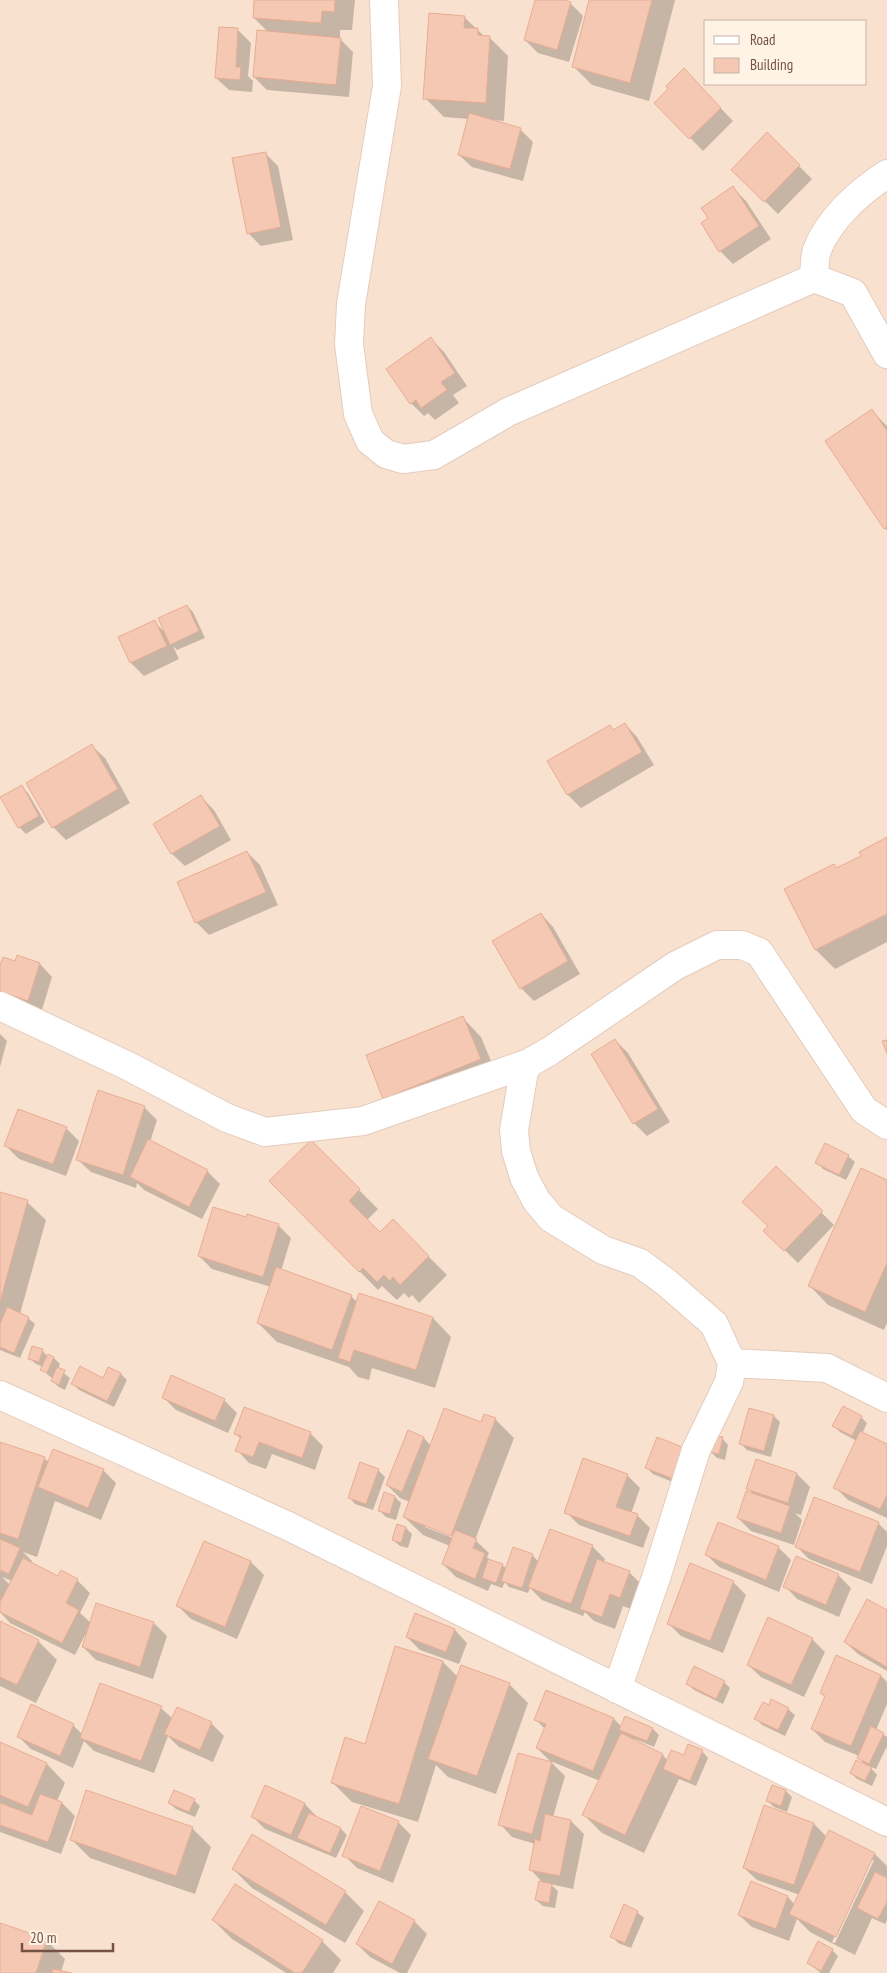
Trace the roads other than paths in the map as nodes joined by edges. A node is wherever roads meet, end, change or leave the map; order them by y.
1 (384, 0) edge
2 (887, 174) edge
3 (814, 278) junction
4 (887, 354) edge
5 (0, 1006) edge
6 (529, 1063) junction
7 (887, 1125) edge
8 (732, 1363) junction
9 (0, 1395) edge
10 (887, 1398) edge
11 (617, 1689) junction
12 (887, 1822) edge

1 - 3 street
2 - 3 street
3 - 4 street
5 - 6 street
6 - 7 street
6 - 8 street
8 - 10 street
8 - 11 street
9 - 11 street
11 - 12 street

